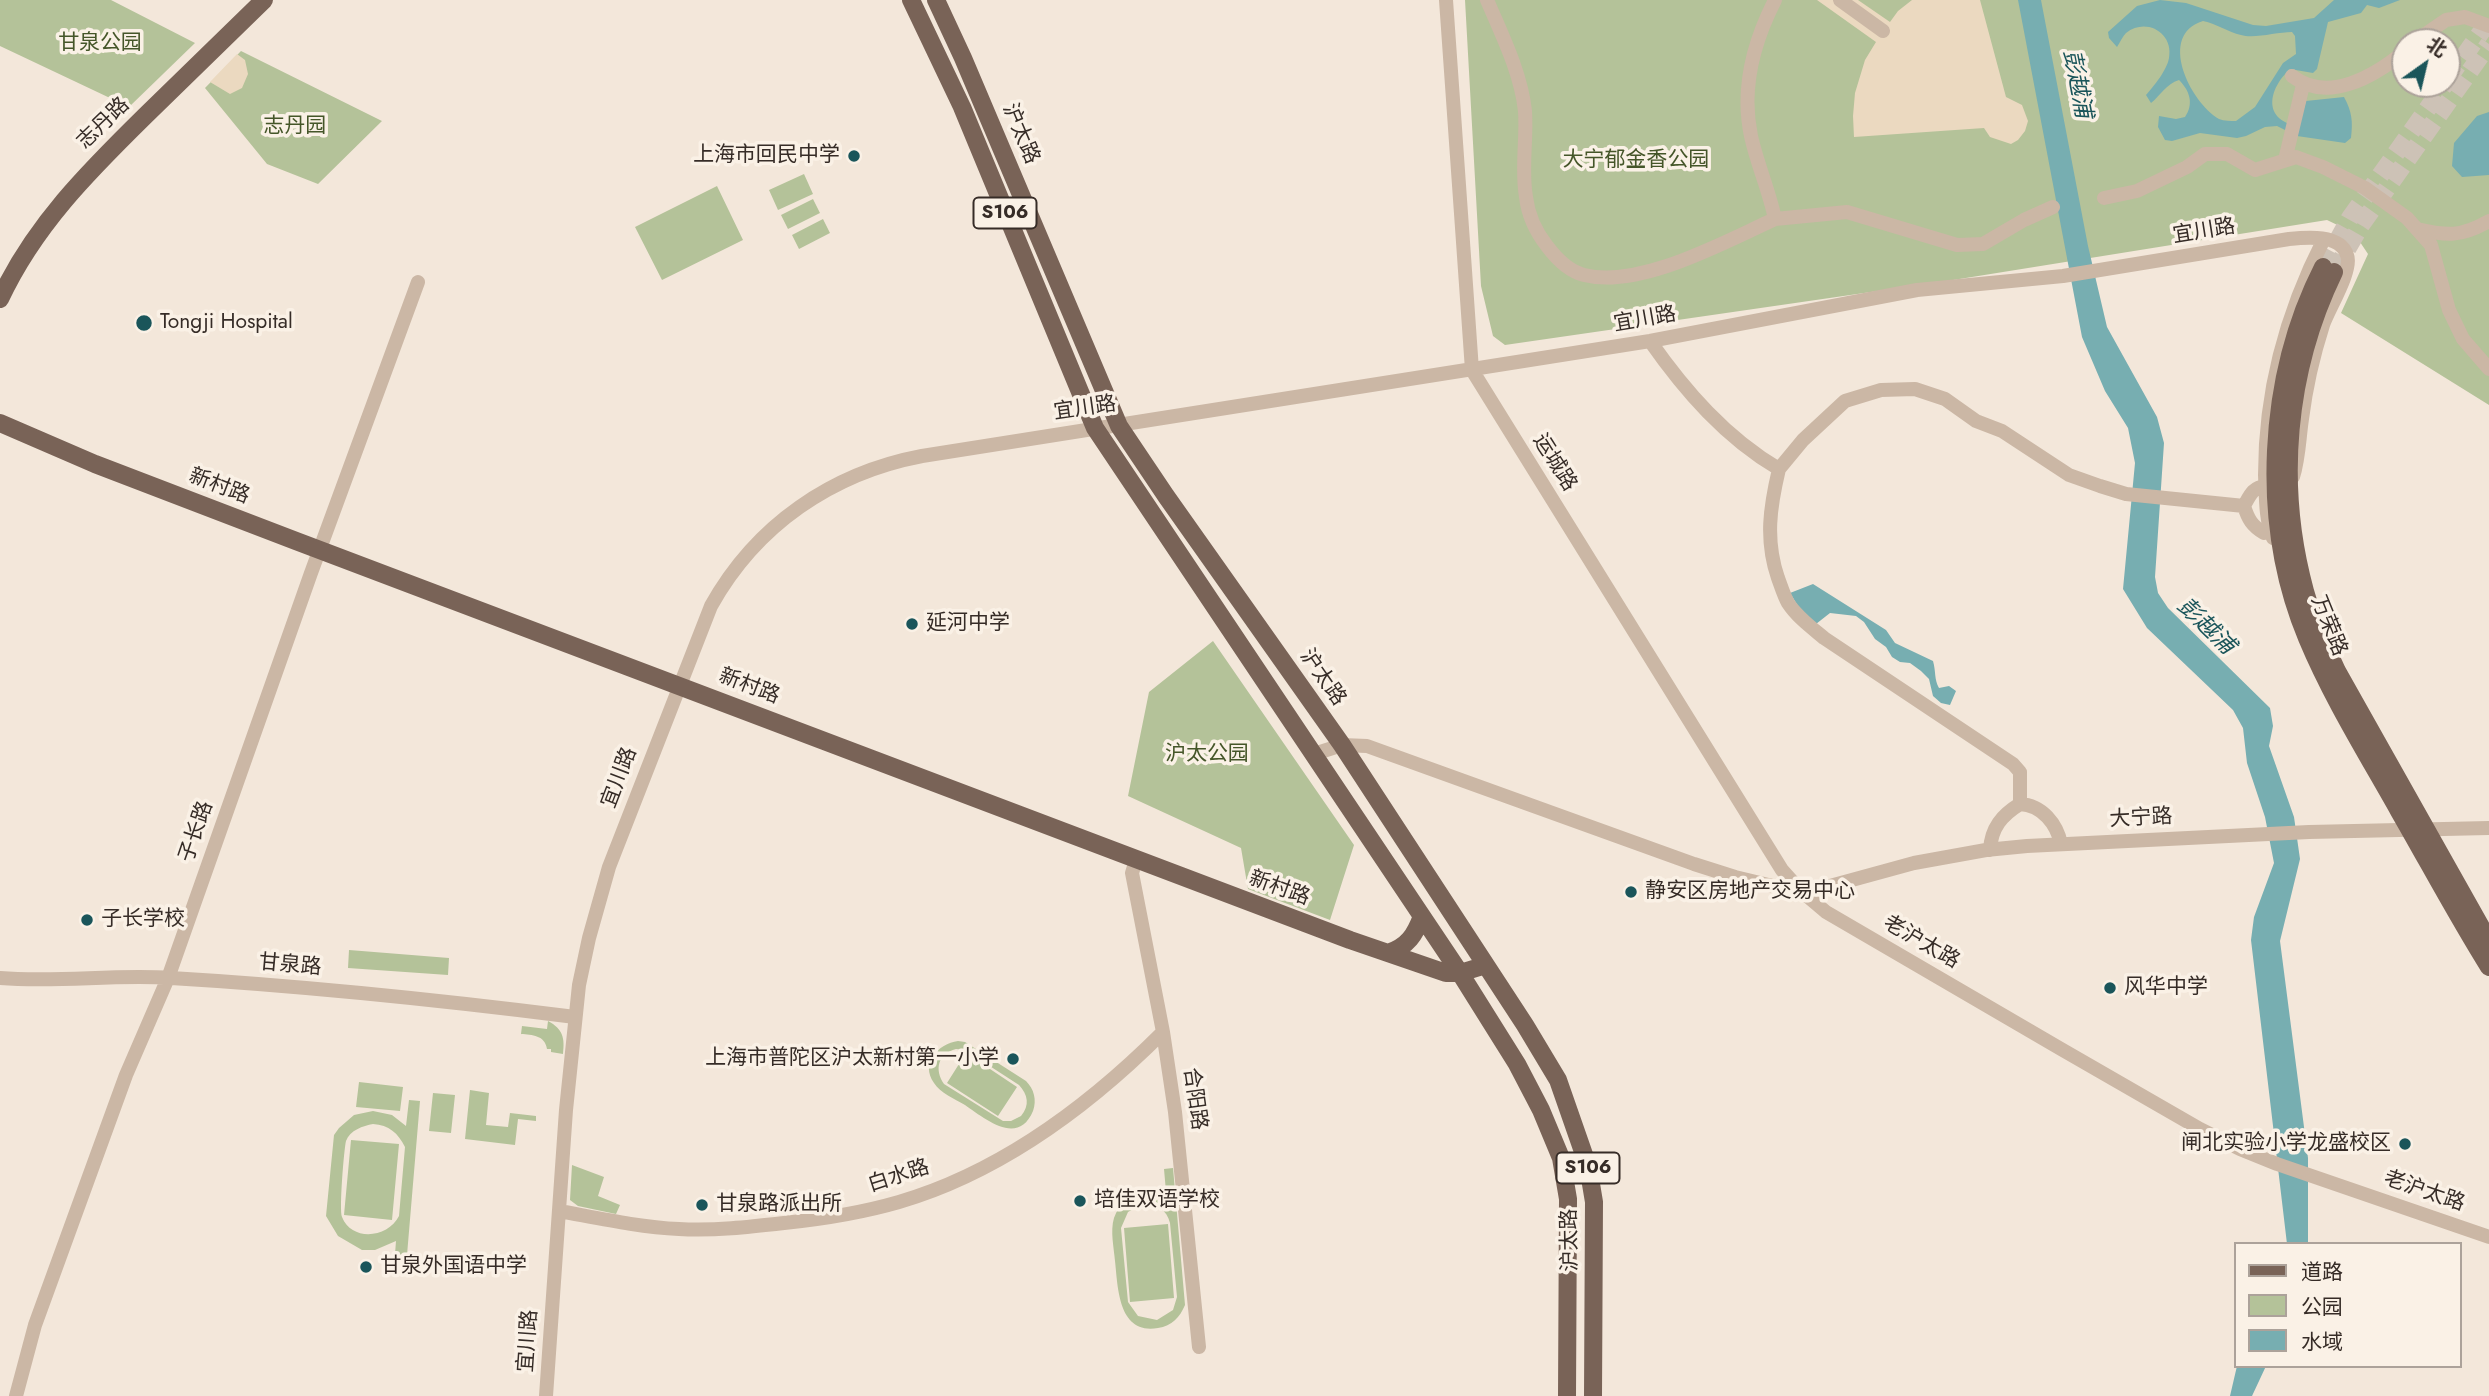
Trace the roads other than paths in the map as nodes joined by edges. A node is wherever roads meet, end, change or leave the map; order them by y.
1 (248, 0) edge
2 (264, 0) edge
3 (911, 0) edge
4 (936, 0) edge
5 (1446, 0) edge
6 (1487, 0) edge
7 (1775, 0) edge
8 (1840, 0) edge
9 (2489, 26) edge
10 (2434, 28) edge
11 (1884, 31) dead end
12 (2391, 63) edge
13 (2285, 160) junction
14 (2104, 198) dead end
15 (2053, 207) dead end
16 (1775, 219) junction
17 (2489, 221) edge
18 (2417, 229) junction
19 (2300, 238) junction
20 (2324, 239) junction
21 (2323, 267) junction
22 (0, 273) edge
23 (418, 282) dead end
24 (0, 299) edge
25 (1650, 341) junction
26 (2489, 369) edge
27 (1472, 370) junction
28 (0, 423) edge
29 (1119, 426) junction
30 (1095, 428) junction
31 (1779, 469) junction
32 (2266, 486) junction
33 (2289, 492) junction
34 (2244, 506) junction
35 (2269, 530) junction
36 (320, 550) junction
37 (2283, 563) junction
38 (678, 685) junction
39 (1342, 745) junction
40 (1314, 754) junction
41 (2020, 804) junction
42 (2489, 828) edge
43 (2418, 829) junction
44 (2061, 844) junction
45 (1990, 850) junction
46 (1136, 860) junction
47 (1800, 890) junction
48 (1422, 916) junction
49 (2489, 941) edge
50 (1388, 954) junction
51 (1486, 965) junction
52 (2489, 967) edge
53 (1460, 973) junction
54 (0, 978) edge
55 (168, 978) junction
56 (575, 1017) junction
57 (1163, 1032) junction
58 (558, 1211) junction
59 (2489, 1237) edge
60 (1199, 1348) dead end
61 (16, 1396) edge
62 (546, 1396) edge
63 (1567, 1396) edge
64 (1594, 1396) edge

1 - 22 main road, 志丹路
2 - 24 main road, 志丹路
3 - 30 main road, 沪太路 / S106
4 - 29 main road, 沪太路 / S106
5 - 27 street, 运城路
6 - 16 street
7 - 16 street
8 - 11 street
9 - 10 street
12 - 13 street
13 - 14 street
13 - 18 street
15 - 16 street
17 - 18 street
18 - 26 street
19 - 20 street, 宜川路
19 - 21 street
19 - 25 street, 宜川路
20 - 21 street
20 - 33 street
21 - 32 street
21 - 33 main road, 万荣路
21 - 37 main road, 万荣路
23 - 36 street, 子长路
25 - 27 street, 宜川路
25 - 31 street
27 - 29 street, 宜川路
27 - 47 street, 运城路
28 - 36 main road, 新村路
29 - 30 street, 宜川路
29 - 39 main road, 沪太路 / S106
30 - 38 street, 宜川路
30 - 40 main road, 沪太路 / S106
31 - 34 street
31 - 41 street
32 - 34 street
32 - 35 street
33 - 43 main road, 万荣路
34 - 35 street
35 - 37 street
36 - 38 main road, 新村路
36 - 55 street, 子长路
37 - 43 main road, 万荣路
38 - 46 main road, 新村路
38 - 56 street, 宜川路
39 - 40 street, 老沪太路
39 - 47 street, 老沪太路
39 - 51 main road, 沪太路 / S106
40 - 48 main road, 沪太路 / S106
41 - 44 street
41 - 45 street
42 - 43 street, 大宁路
43 - 44 street, 大宁路
43 - 49 main road, 万荣路
43 - 52 main road, 万荣路
44 - 45 street, 大宁路
45 - 47 street, 大宁路
46 - 50 main road, 新村路
46 - 57 street, 合阳路
47 - 59 street, 老沪太路
48 - 50 main road
48 - 53 main road, 沪太路 / S106
50 - 53 main road, 新村路
51 - 53 main road, 新村路
51 - 64 main road, 沪太路 / S106
53 - 63 main road, 沪太路 / S106
54 - 55 street, 甘泉路
55 - 56 street, 甘泉路
55 - 61 street, 子长路
56 - 58 street, 宜川路
57 - 58 street, 白水路
57 - 60 street, 合阳路
58 - 62 street, 宜川路

